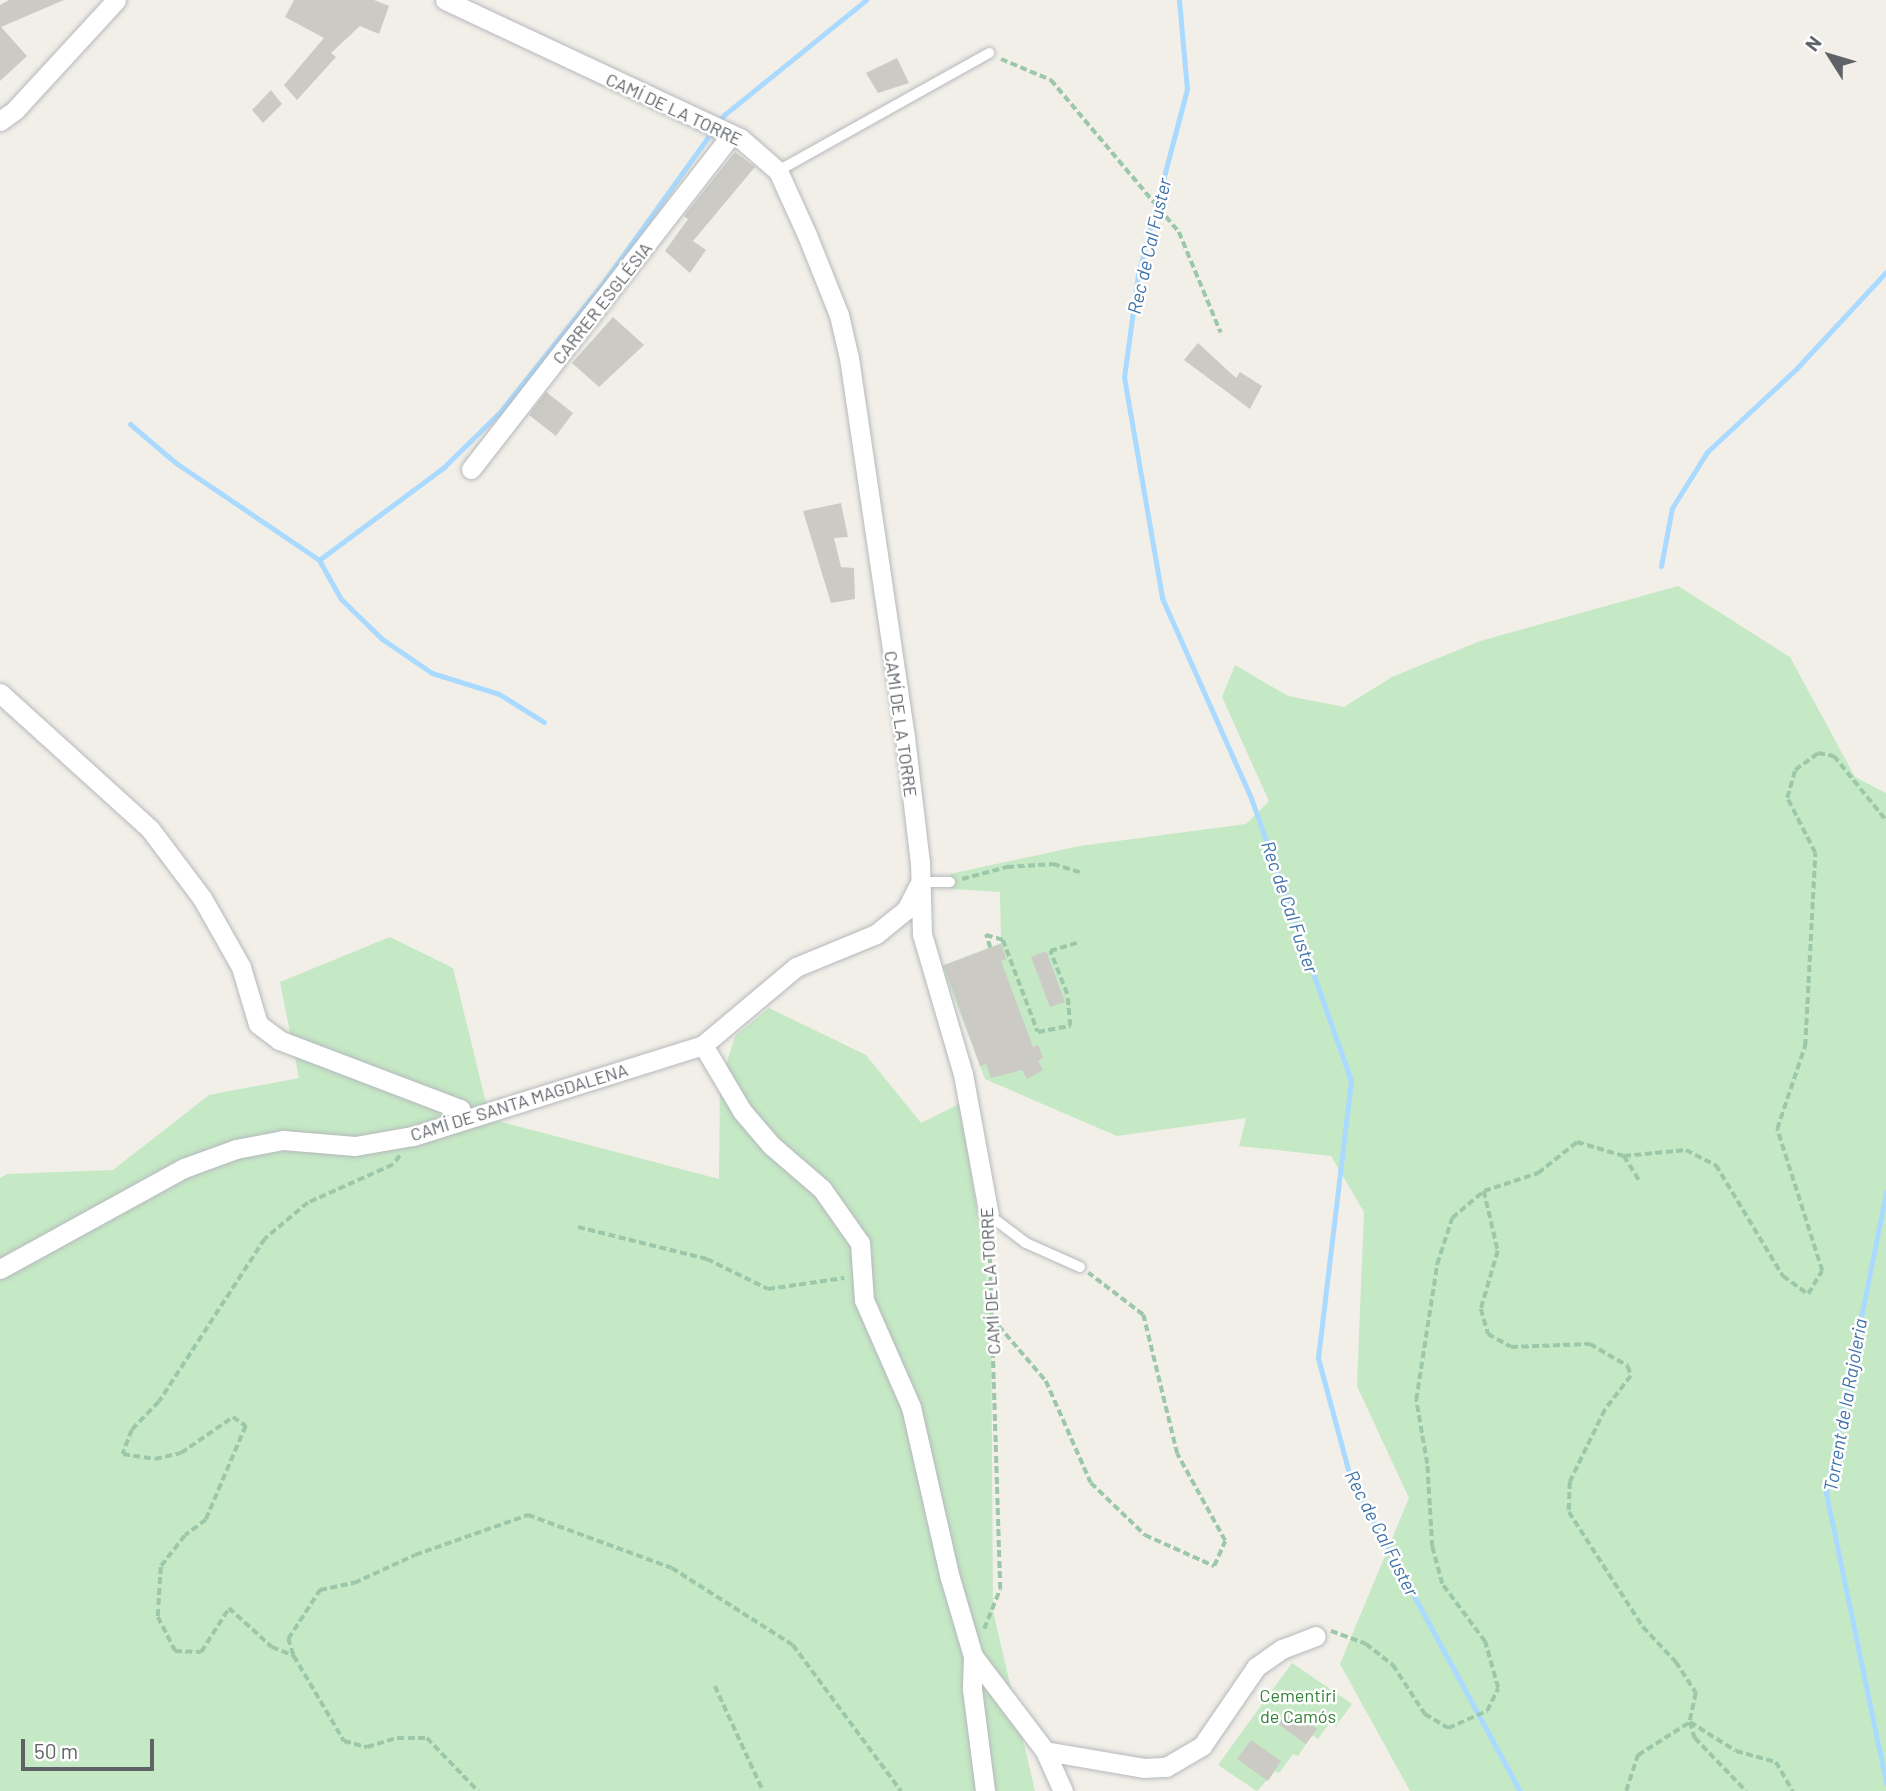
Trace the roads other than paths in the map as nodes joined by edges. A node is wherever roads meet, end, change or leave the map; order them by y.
1 (116, 0) edge
2 (444, 0) edge
3 (989, 53) road end
4 (0, 121) edge
5 (731, 135) junction
6 (778, 170) junction
7 (471, 469) dead end
8 (0, 693) edge
9 (920, 882) junction
10 (950, 882) road end
11 (703, 1045) junction
12 (463, 1120) junction
13 (989, 1215) joint
14 (1080, 1267) road end
15 (0, 1269) edge
16 (1316, 1636) road end
17 (973, 1656) junction
18 (1045, 1751) junction
19 (985, 1791) edge
20 (1063, 1791) edge

1 - 4 street
2 - 5 street, CAMÍ DE LA TORRE
3 - 6 lane
5 - 6 street, CAMÍ DE LA TORRE
5 - 7 street, CARRER ESGLÉSIA
6 - 9 street, CAMÍ DE LA TORRE
8 - 12 street
9 - 10 lane
9 - 11 street, CAMÍ DE SANTA MAGDALENA
9 - 13 street, CAMÍ DE LA TORRE
11 - 12 street, CAMÍ DE SANTA MAGDALENA
11 - 17 street
12 - 15 street, CAMÍ DE SANTA MAGDALENA
13 - 14 lane
16 - 18 street
17 - 18 street
17 - 19 street
18 - 20 street

